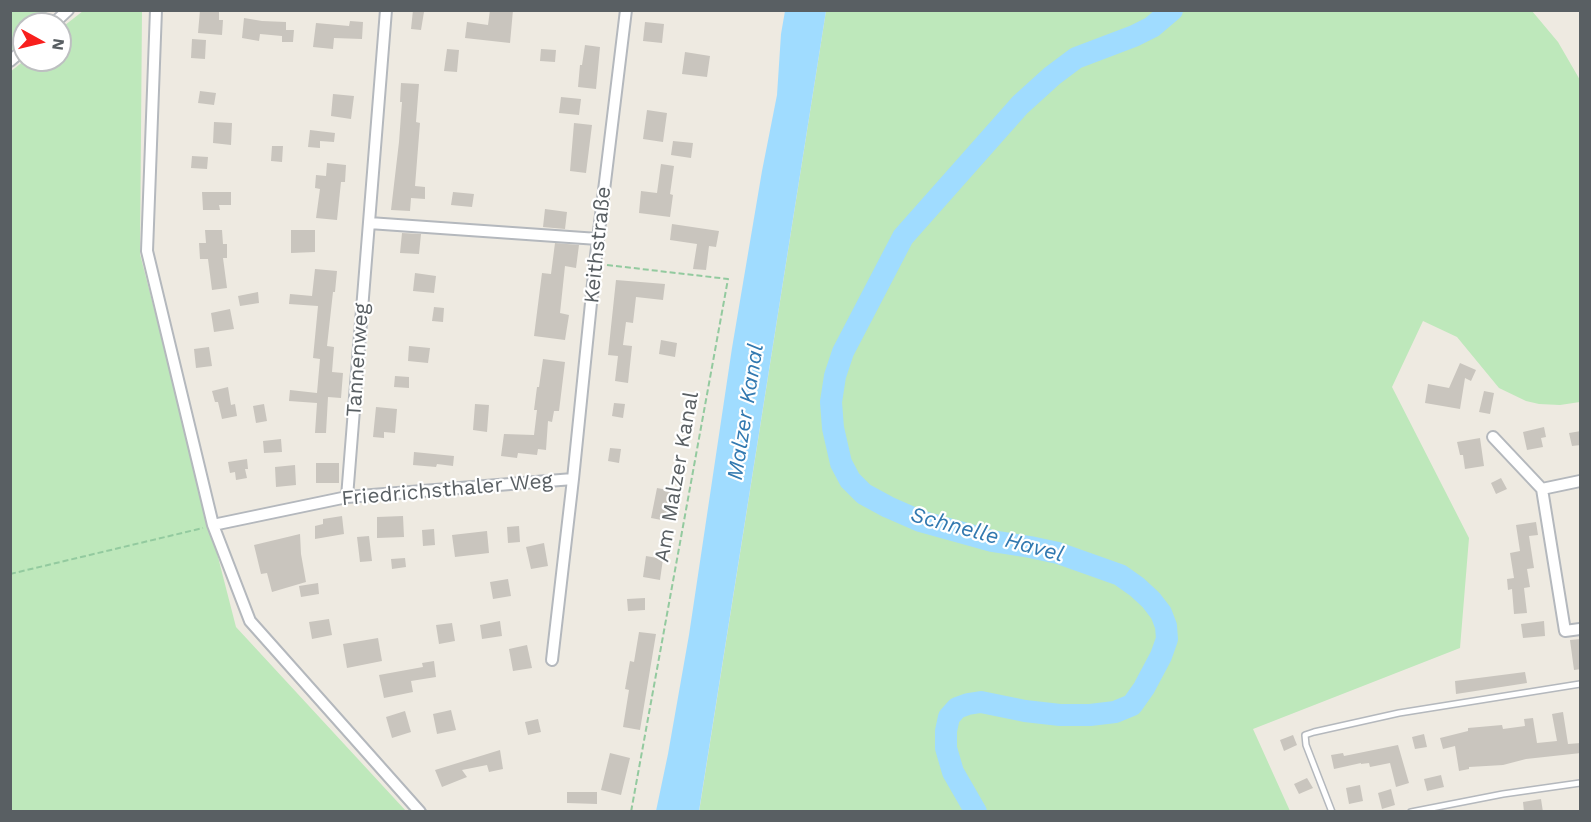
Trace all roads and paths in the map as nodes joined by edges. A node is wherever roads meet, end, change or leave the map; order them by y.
1 (156, 10) edge
2 (386, 10) edge
3 (626, 10) edge
4 (369, 223) junction
5 (598, 239) junction
6 (595, 264) junction
7 (1493, 437) dead end
8 (573, 479) junction
9 (1581, 481) edge
10 (1542, 489) junction
11 (347, 497) junction
12 (213, 525) junction
13 (10, 574) edge
14 (1581, 629) edge
15 (552, 660) dead end
16 (1581, 684) edge
17 (1581, 783) edge
18 (420, 812) edge
19 (631, 812) edge
20 (1332, 812) edge
21 (1411, 812) edge

1 - 12 street
2 - 4 street, Tannenweg
3 - 5 street, Keithstraße
4 - 5 street
4 - 11 street, Tannenweg
5 - 6 street, Keithstraße
6 - 8 street, Keithstraße
6 - 19 path, Am Malzer Kanal
7 - 10 street
8 - 11 street, Friedrichsthaler Weg
8 - 15 street, Friedrichsthaler Weg
9 - 10 street
10 - 14 street
11 - 12 street, Friedrichsthaler Weg
12 - 13 path
12 - 18 street
16 - 20 lane
17 - 21 lane

